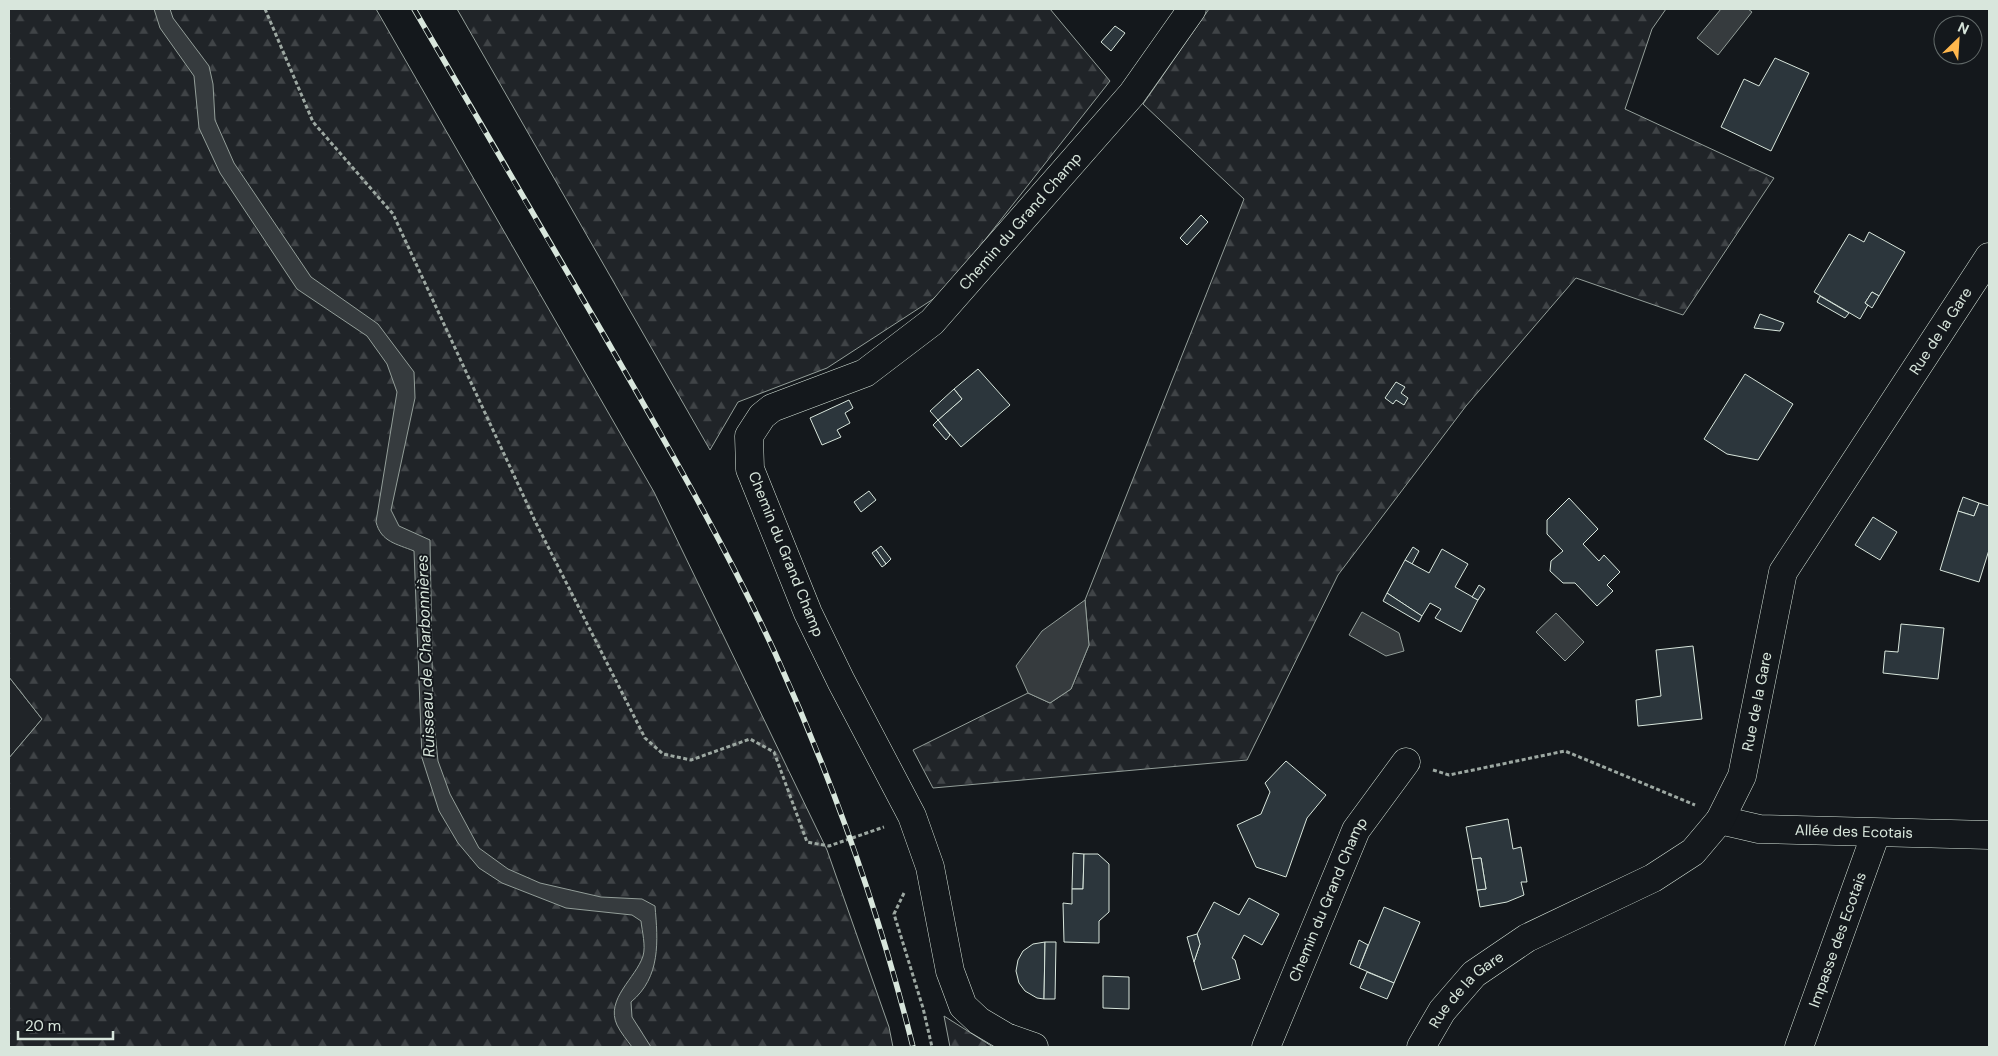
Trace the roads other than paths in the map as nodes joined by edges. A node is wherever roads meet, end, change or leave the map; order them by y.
1 (1192, 9) edge
2 (1989, 257) edge
3 (1406, 762) road end
4 (1720, 820) junction
5 (1876, 833) junction
6 (1989, 835) edge
7 (1034, 1047) edge
8 (1266, 1047) edge
9 (1421, 1047) edge
10 (1799, 1047) edge

1 - 7 street, Chemin du Grand Champ
2 - 4 street, Rue de la Gare
3 - 8 street, Chemin du Grand Champ
4 - 5 street, Allée des Ecotais
4 - 9 street, Rue de la Gare
5 - 6 street, Allée des Ecotais
5 - 10 street, Impasse des Ecotais

